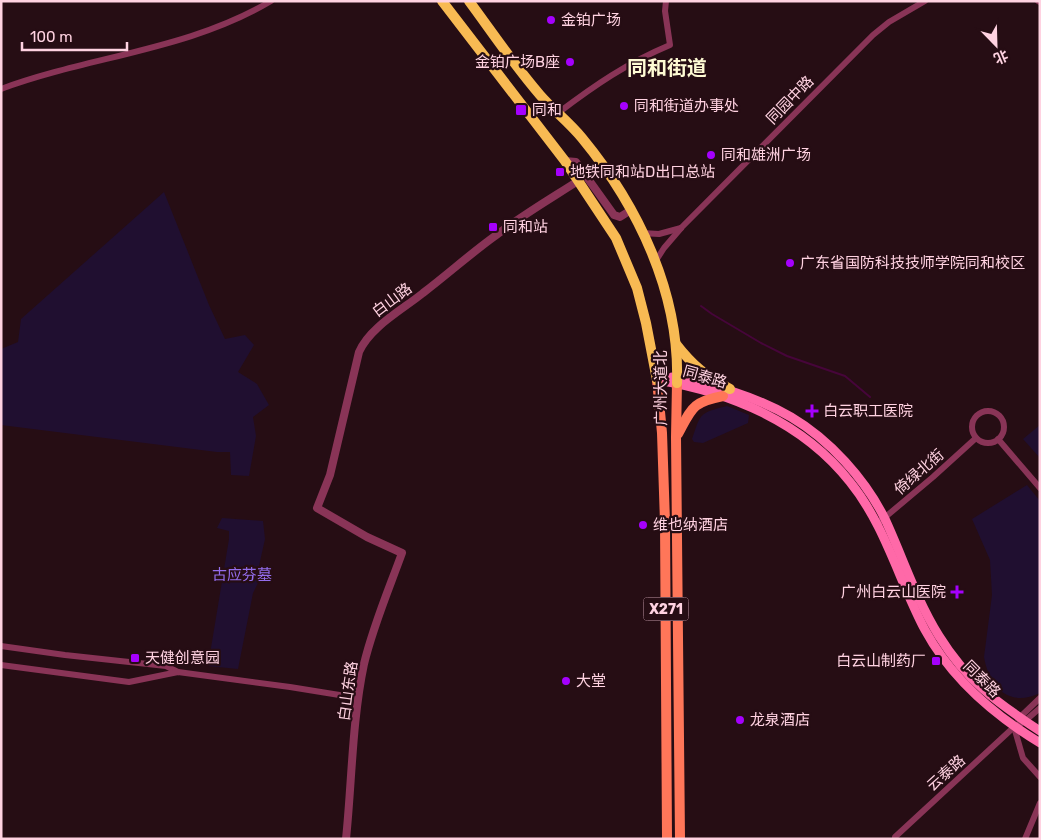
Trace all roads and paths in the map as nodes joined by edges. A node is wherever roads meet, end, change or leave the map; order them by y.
1 (271, 1) edge
2 (442, 1) edge
3 (468, 1) edge
4 (666, 1) edge
5 (925, 1) edge
6 (1, 89) edge
7 (558, 113) junction
8 (565, 161) junction
9 (578, 181) junction
10 (632, 210) junction
11 (682, 227) junction
12 (642, 232) junction
13 (655, 263) junction
14 (676, 344) junction
15 (657, 380) junction
16 (677, 380) junction
17 (726, 393) junction
18 (676, 437) junction
19 (976, 438) junction
20 (998, 439) junction
21 (1040, 488) edge
22 (884, 518) junction
23 (665, 522) junction
24 (677, 522) junction
25 (877, 524) junction
26 (402, 552) joint
27 (1, 646) edge
28 (1, 665) edge
29 (178, 672) junction
30 (358, 698) junction
31 (1040, 698) edge
32 (1040, 708) edge
33 (1022, 719) junction
34 (1014, 727) junction
35 (1040, 731) edge
36 (1040, 743) edge
37 (1040, 777) edge
38 (1040, 803) edge
39 (895, 838) edge
40 (346, 839) edge
41 (667, 839) edge
42 (680, 839) edge
43 (1025, 839) edge

1 - 6 street
2 - 8 highway, 广州大道北
3 - 7 highway, 广州大道北
4 - 7 street
5 - 11 street, 同园中路
7 - 10 highway, 广州大道北
8 - 9 highway, 广州大道北
8 - 10 street
9 - 15 highway, 广州大道北
9 - 26 street, 白山路
10 - 12 highway, 广州大道北
11 - 12 street
11 - 13 street, 同园中路
12 - 13 highway, 广州大道北
13 - 14 highway, 广州大道北
14 - 16 highway, 广州大道北 / X271
14 - 17 highway
15 - 16 main road, 同泰路
15 - 23 main road, 广州大道北 / X271
16 - 17 main road, 同泰路
16 - 18 main road, 广州大道北 / X271
17 - 18 main road
17 - 22 main road, 同泰路
17 - 25 main road, 同泰路
18 - 24 main road, 广州大道北 / X271
19 - 20 street
19 - 20 street
19 - 22 street, 倚绿北街
20 - 21 street
22 - 25 street, 倚绿北街
22 - 33 main road, 同泰路
23 - 24 main road
23 - 41 main road, 广州大道北 / X271
24 - 42 main road, 广州大道北 / X271
25 - 34 main road, 同泰路
26 - 30 street, 白山东路
27 - 29 street
28 - 29 street
29 - 30 street
30 - 40 street, 白山东路
31 - 33 street
32 - 33 street
33 - 34 street, 云泰路
33 - 35 main road, 同泰路
34 - 36 main road, 同泰路
34 - 37 street
34 - 39 street, 云泰路
38 - 43 street

